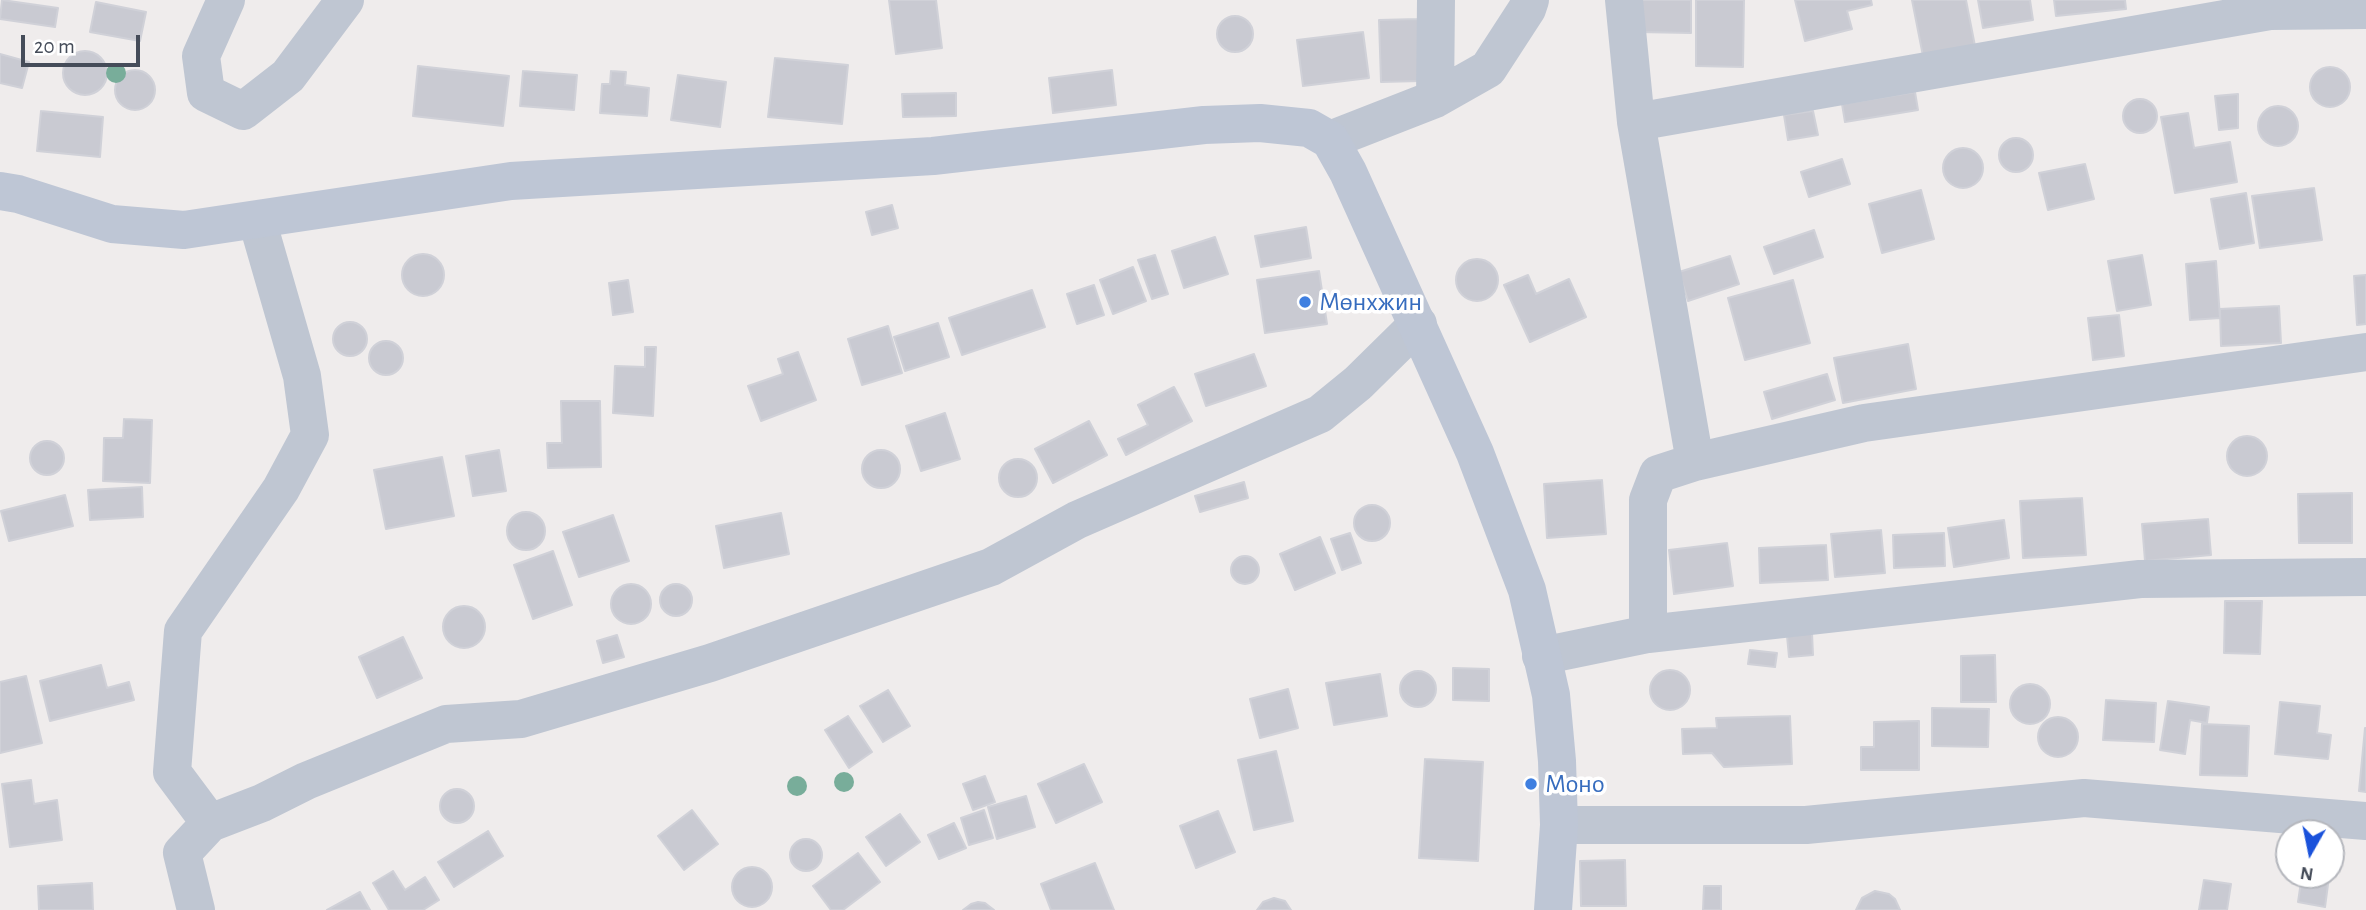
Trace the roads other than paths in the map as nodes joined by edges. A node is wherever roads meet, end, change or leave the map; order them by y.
1 (226, 0) edge
2 (345, 0) edge
3 (1436, 0) edge
4 (1530, 0) edge
5 (1624, 0) edge
6 (2366, 10) edge
7 (1435, 99) junction
8 (1636, 121) junction
9 (1330, 141) junction
10 (0, 191) edge
11 (257, 220) junction
12 (1418, 324) junction
13 (2366, 352) edge
14 (1695, 461) junction
15 (2366, 577) edge
16 (1648, 634) junction
17 (1542, 656) junction
18 (2366, 821) edge
19 (210, 823) junction
20 (1559, 825) junction
21 (196, 910) edge
22 (1552, 910) edge

1 - 2 street
3 - 7 street
4 - 7 street
5 - 8 street
6 - 8 street
7 - 9 street
8 - 14 street
9 - 11 street
9 - 12 street
10 - 11 street
11 - 19 street
12 - 17 street
12 - 19 street
13 - 14 street
14 - 16 street
15 - 16 street
16 - 17 street
17 - 20 street
18 - 20 street
19 - 21 street
20 - 22 street

